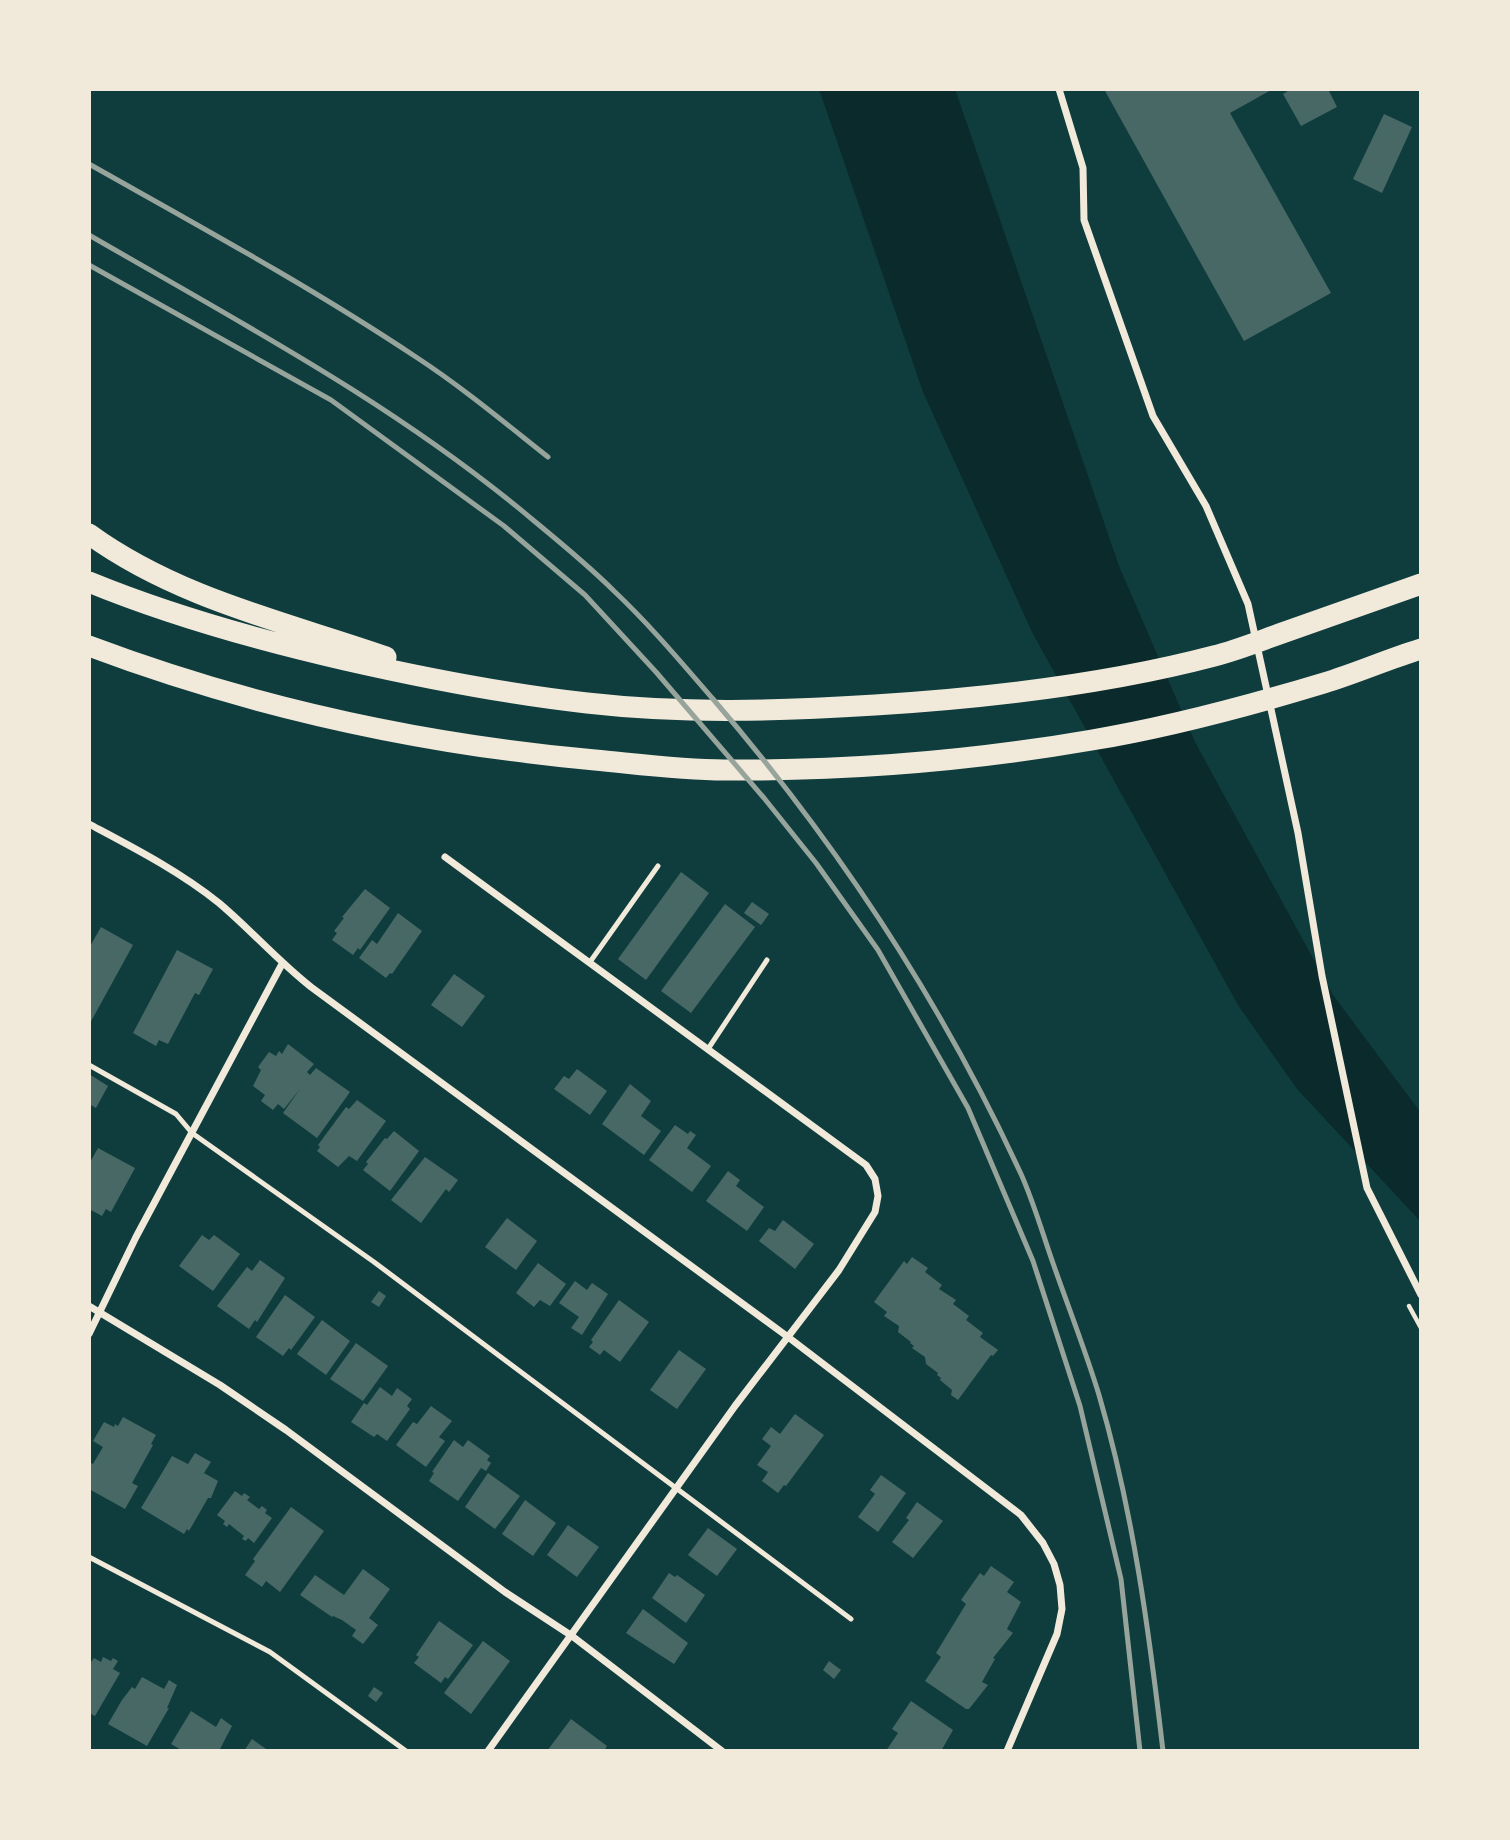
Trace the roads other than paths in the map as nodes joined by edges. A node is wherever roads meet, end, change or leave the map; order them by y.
1 (1059, 89) edge
2 (89, 534) edge
3 (89, 582) edge
4 (1421, 584) edge
5 (89, 646) edge
6 (1421, 649) edge
7 (89, 654) edge
8 (149, 669) junction
9 (464, 684) junction
10 (89, 824) edge
11 (445, 857) dead end
12 (658, 866) dead end
13 (767, 960) dead end
14 (590, 962) junction
15 (282, 964) junction
16 (708, 1049) junction
17 (89, 1065) edge
18 (192, 1133) junction
19 (1421, 1295) edge
20 (89, 1306) edge
21 (100, 1312) junction
22 (89, 1334) edge
23 (788, 1337) junction
24 (678, 1488) junction
25 (89, 1557) edge
26 (851, 1619) dead end
27 (572, 1636) junction
28 (406, 1751) edge
29 (488, 1751) edge
30 (722, 1751) edge
31 (1007, 1751) edge

1 - 19 street
2 - 9 highway
3 - 9 highway
4 - 9 highway
5 - 8 highway
6 - 8 highway
7 - 8 highway
10 - 15 street
11 - 14 street
12 - 14 lane
13 - 16 lane
14 - 16 street
15 - 18 street
15 - 23 street
16 - 23 street
17 - 18 lane
18 - 21 street
18 - 24 lane
20 - 21 street
21 - 22 street
21 - 27 street
23 - 24 street
23 - 31 street
24 - 26 lane
24 - 27 street
25 - 28 lane
27 - 29 street
27 - 30 street

